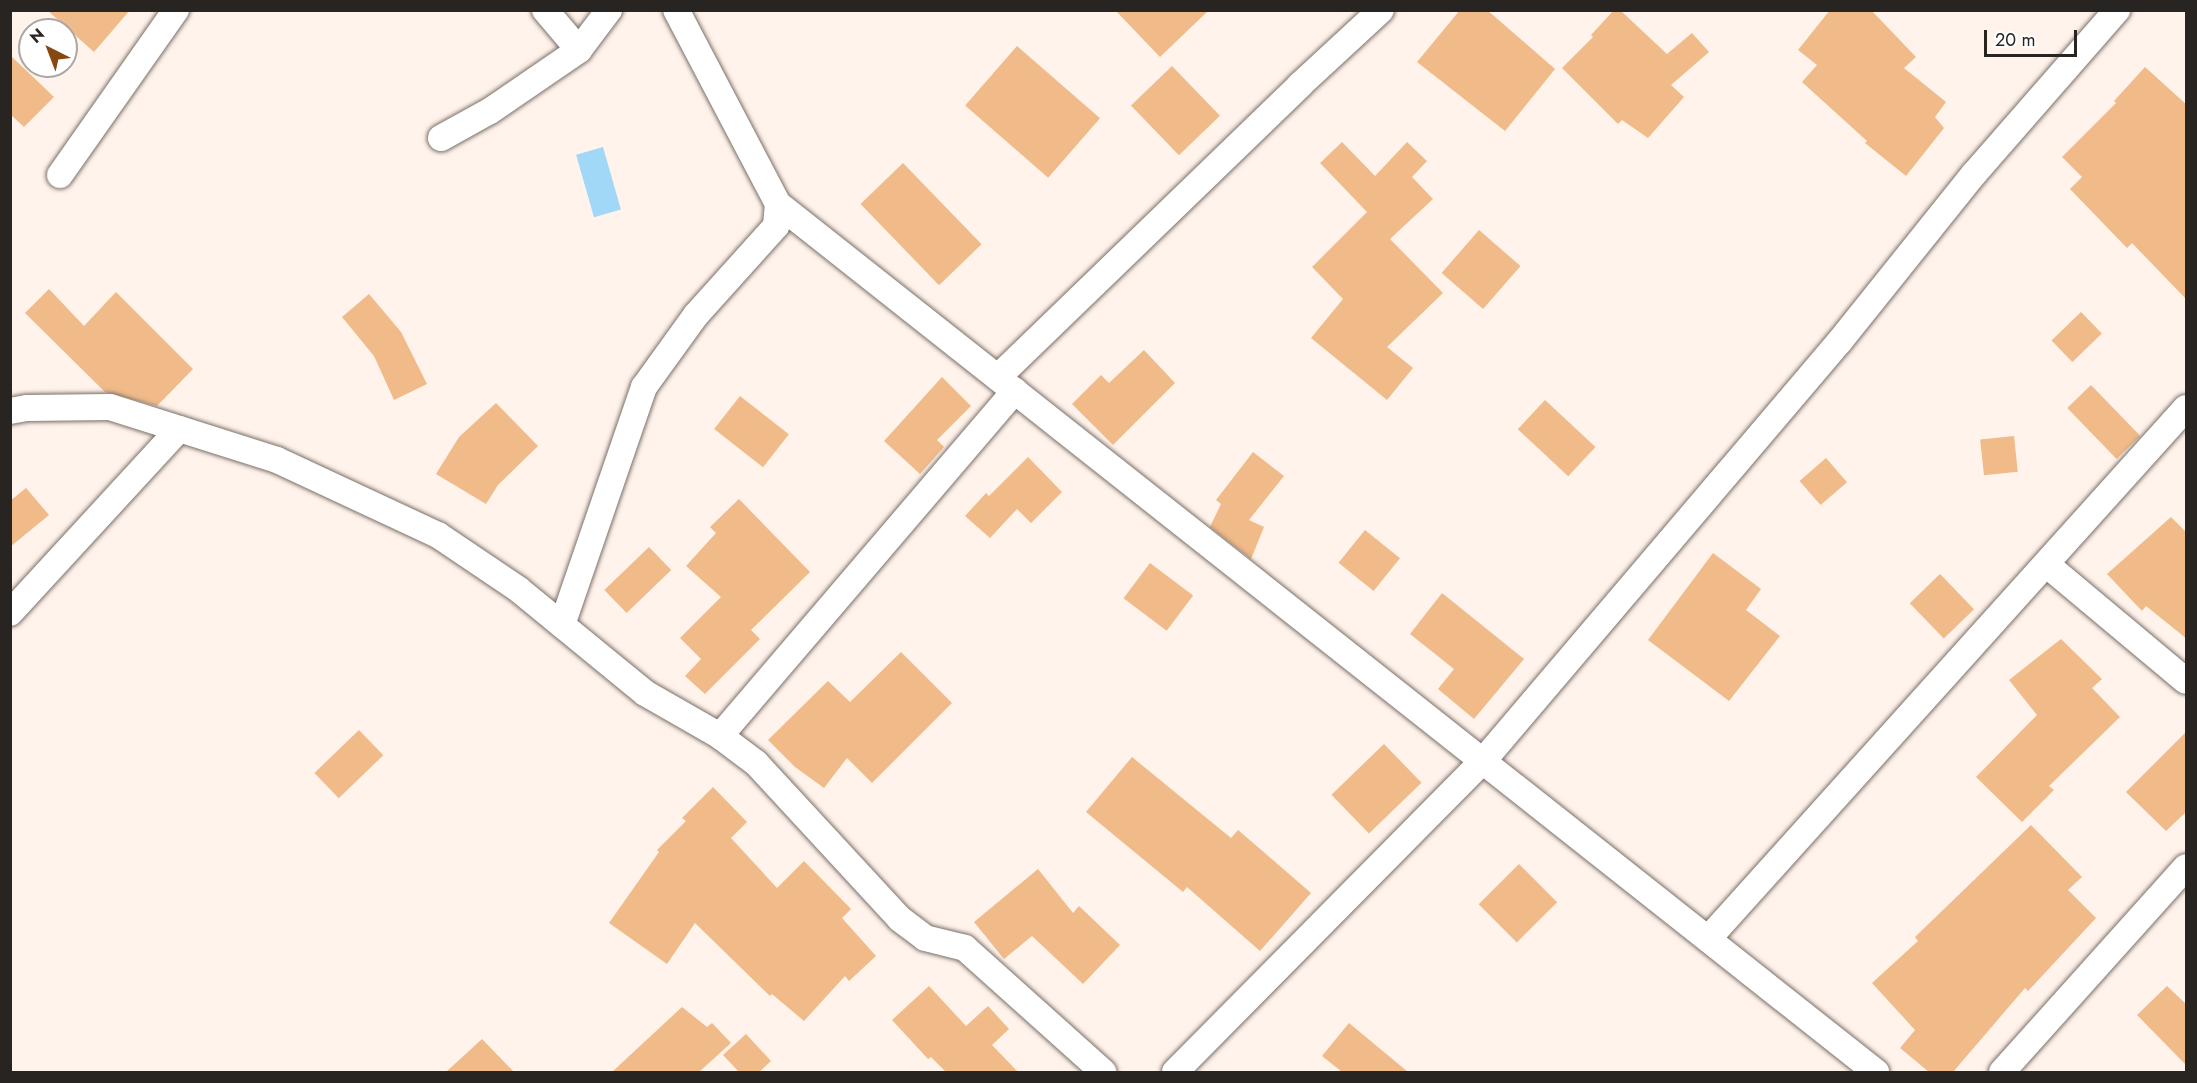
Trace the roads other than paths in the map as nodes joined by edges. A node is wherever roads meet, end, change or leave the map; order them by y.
1 (176, 10) edge
2 (545, 10) edge
3 (609, 10) edge
4 (676, 10) edge
5 (1381, 10) edge
6 (2117, 10) edge
7 (579, 50) junction
8 (441, 138) dead end
9 (60, 175) dead end
10 (778, 204) junction
11 (1007, 384) junction
12 (2187, 408) edge
13 (10, 411) edge
14 (179, 429) junction
15 (2046, 564) junction
16 (10, 613) edge
17 (562, 625) junction
18 (2187, 681) edge
19 (720, 736) junction
20 (1483, 761) junction
21 (2187, 867) edge
22 (1708, 939) junction
23 (1103, 1072) edge
24 (1175, 1072) edge
25 (1876, 1072) edge
26 (2002, 1072) edge

1 - 9 street
2 - 7 street
3 - 7 street
4 - 10 street
5 - 11 street
6 - 20 street
7 - 8 street
10 - 11 street
10 - 17 street
11 - 19 street
11 - 20 street
12 - 15 street
13 - 14 street
14 - 16 street
14 - 17 street
15 - 18 street
15 - 22 street
17 - 19 street
19 - 23 street
20 - 22 street
20 - 24 street
21 - 26 street
22 - 25 street

